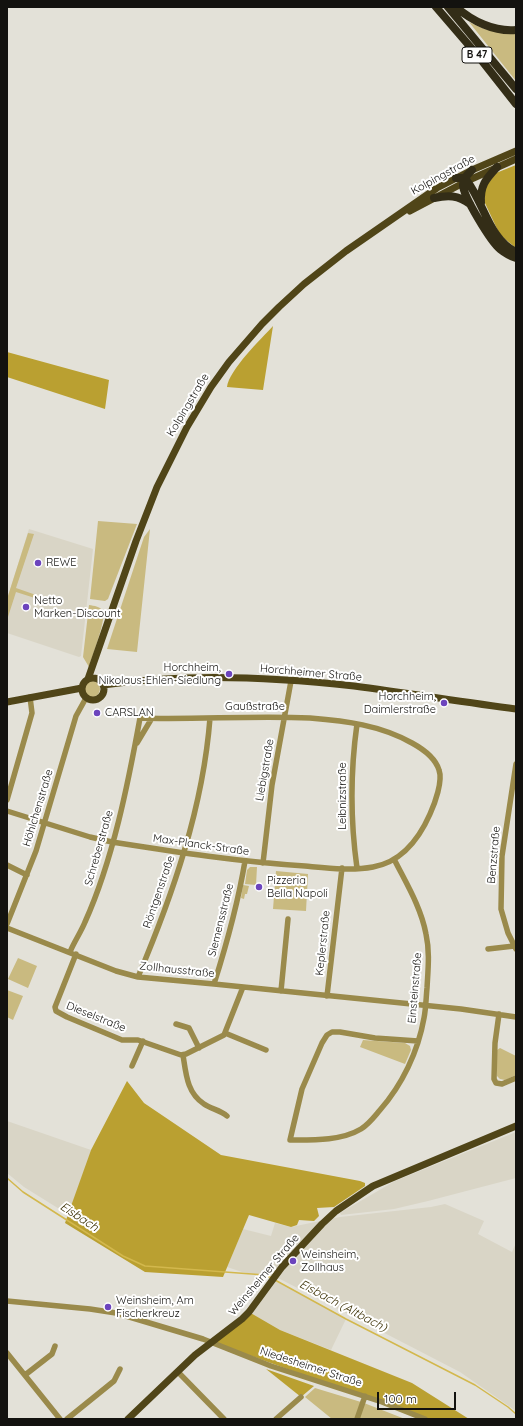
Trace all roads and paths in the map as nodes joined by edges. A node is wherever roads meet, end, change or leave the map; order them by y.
1 (436, 7) edge
2 (448, 7) edge
3 (456, 7) edge
4 (516, 30) edge
5 (516, 89) edge
6 (516, 104) edge
7 (516, 151) edge
8 (516, 159) edge
9 (497, 167) junction
10 (472, 170) joint
11 (463, 180) junction
12 (434, 198) junction
13 (471, 204) junction
14 (481, 206) junction
15 (383, 225) junction
16 (516, 252) edge
17 (516, 258) edge
18 (96, 656) junction
19 (88, 679) junction
20 (291, 681) junction
21 (101, 682) junction
22 (82, 688) junction
23 (30, 698) junction
24 (86, 698) junction
25 (7, 702) edge
26 (516, 709) edge
27 (285, 717) junction
28 (152, 718) junction
29 (210, 718) junction
30 (357, 724) junction
31 (136, 745) junction
32 (516, 764) edge
33 (7, 800) edge
34 (510, 810) junction
35 (7, 811) edge
36 (516, 812) edge
37 (45, 822) junction
38 (112, 842) junction
39 (183, 853) junction
40 (394, 859) junction
41 (245, 861) junction
42 (263, 863) junction
43 (7, 865) edge
44 (342, 868) junction
45 (357, 868) junction
46 (28, 875) junction
47 (288, 919) dead end
48 (7, 924) edge
49 (7, 928) edge
50 (515, 948) edge
51 (488, 949) dead end
52 (70, 952) junction
53 (76, 954) junction
54 (138, 977) junction
55 (214, 984) junction
56 (243, 987) junction
57 (282, 991) junction
58 (327, 996) junction
59 (425, 1006) junction
60 (498, 1014) junction
61 (516, 1017) edge
62 (176, 1024) dead end
63 (225, 1033) junction
64 (143, 1041) junction
65 (418, 1041) junction
66 (198, 1048) junction
67 (266, 1050) dead end
68 (183, 1055) junction
69 (132, 1066) dead end
70 (516, 1078) edge
71 (227, 1116) dead end
72 (516, 1126) edge
73 (7, 1301) edge
74 (213, 1342) junction
75 (55, 1346) dead end
76 (7, 1353) edge
77 (120, 1369) dead end
78 (178, 1372) junction
79 (25, 1375) junction
80 (365, 1396) junction
81 (301, 1397) dead end
82 (59, 1418) edge
83 (67, 1419) edge
84 (128, 1419) edge
85 (224, 1419) edge
86 (276, 1419) edge
87 (357, 1419) edge
88 (425, 1419) edge

1 - 6 highway, B 47
2 - 5 highway, B 47
3 - 4 highway
7 - 10 main road, Kolpingstraße
8 - 9 main road, Kolpingstraße
9 - 11 main road, Kolpingstraße
9 - 14 highway
10 - 11 highway
11 - 12 main road, Kolpingstraße
11 - 13 highway
11 - 14 highway
11 - 15 main road, Kolpingstraße
12 - 13 highway
12 - 15 main road, Kolpingstraße
13 - 17 highway
14 - 16 highway
15 - 18 main road, Kolpingstraße
18 - 19 main road, Kolpingstraße
18 - 21 main road, Kolpingstraße
19 - 21 main road
19 - 22 main road
20 - 21 main road, Horchheimer Straße
20 - 26 main road, Horchheimer Straße
20 - 27 street, Liebigstraße
21 - 24 main road
22 - 23 main road
22 - 24 main road
23 - 25 main road
23 - 33 street
24 - 37 street, Höhlchenstraße
27 - 29 street, Gaußstraße
27 - 30 street, Gaußstraße
27 - 42 street, Liebigstraße
28 - 29 street, Gaußstraße
28 - 31 street, Schreberstraße
28 - 31 street, Schreberstraße
29 - 39 street, Röntgenstraße
30 - 40 street, Gaußstraße
30 - 45 street, Leibnizstraße
31 - 38 street, Schreberstraße
32 - 34 street, Benzstraße
34 - 36 street
34 - 50 street, Benzstraße
35 - 37 street, Max-Planck-Straße
37 - 38 street, Max-Planck-Straße
37 - 46 street, Höhlchenstraße
38 - 39 street, Max-Planck-Straße
38 - 52 street, Schreberstraße
39 - 41 street, Max-Planck-Straße
39 - 54 street, Röntgenstraße
40 - 45 street, Max-Planck-Straße
40 - 59 street, Einsteinstraße
41 - 42 street, Max-Planck-Straße
41 - 55 street, Siemensstraße
42 - 44 street, Max-Planck-Straße
43 - 46 street
44 - 45 street, Max-Planck-Straße
44 - 58 street, Keplerstraße
46 - 48 street, Höhlchenstraße
47 - 57 street
49 - 52 street, Zollhausstraße
50 - 51 street, Benzstraße
52 - 53 street, Zollhausstraße
53 - 54 street, Zollhausstraße
53 - 64 street, Dieselstraße
54 - 55 street, Zollhausstraße
55 - 56 street, Zollhausstraße
56 - 57 street, Zollhausstraße
56 - 63 street
57 - 58 street, Zollhausstraße
58 - 59 street, Zollhausstraße
59 - 60 street, Zollhausstraße
59 - 65 street, Einsteinstraße
60 - 61 street, Zollhausstraße
60 - 70 street
62 - 66 street
63 - 66 street
63 - 67 street
64 - 68 street, Dieselstraße
64 - 69 street
65 - 65 street, Einsteinstraße
66 - 68 street
68 - 71 street
72 - 74 main road, Weinsheimer Straße
73 - 74 street, Niedesheimer Straße
74 - 78 main road, Weinsheimer Straße
74 - 80 street, Niedesheimer Straße
75 - 79 street
76 - 79 street
77 - 83 street
78 - 84 main road, Weinsheimer Straße
78 - 85 street
79 - 82 street
80 - 87 street
80 - 88 street, Niedesheimer Straße
81 - 86 street

